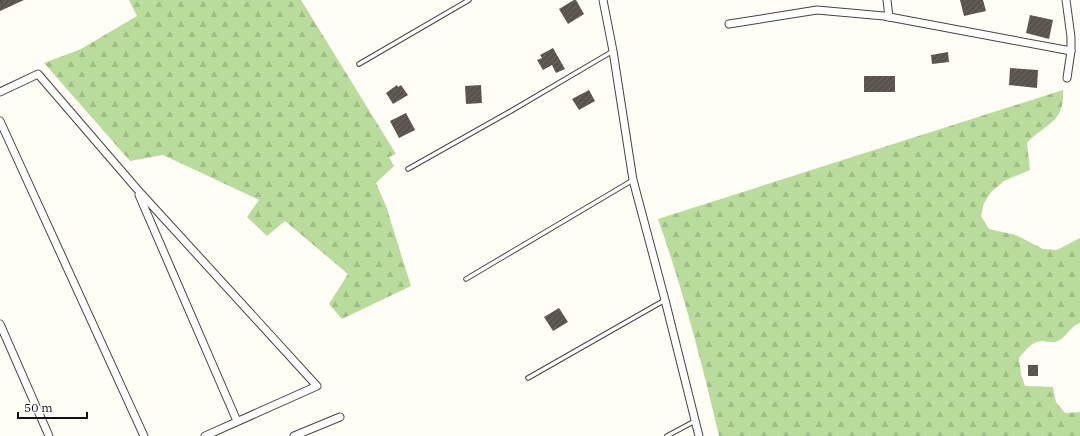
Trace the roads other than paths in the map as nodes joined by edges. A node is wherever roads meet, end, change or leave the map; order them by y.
1 (470, 0) edge
2 (603, 0) edge
3 (887, 0) edge
4 (1066, 0) edge
5 (889, 17) junction
6 (729, 24) dead end
7 (613, 51) junction
8 (1071, 51) junction
9 (359, 64) dead end
10 (1067, 78) dead end
11 (0, 92) edge
12 (0, 121) edge
13 (408, 169) dead end
14 (633, 180) junction
15 (137, 189) junction
16 (466, 279) dead end
17 (665, 300) junction
18 (0, 324) edge
19 (528, 378) dead end
20 (340, 417) dead end
21 (696, 420) junction
22 (237, 421) junction
23 (49, 436) edge
24 (144, 436) edge
25 (205, 436) edge
26 (294, 436) edge
27 (667, 436) edge
28 (699, 436) edge

1 - 9 lane
2 - 7 street
3 - 5 street
4 - 8 street
5 - 6 street
5 - 8 street
7 - 13 lane
7 - 14 street
8 - 10 street
11 - 15 street
12 - 24 street
14 - 16 lane
14 - 17 street
15 - 22 street
15 - 22 street
17 - 19 lane
17 - 21 street
18 - 23 street
20 - 26 street
21 - 27 lane
21 - 28 street
22 - 25 street

